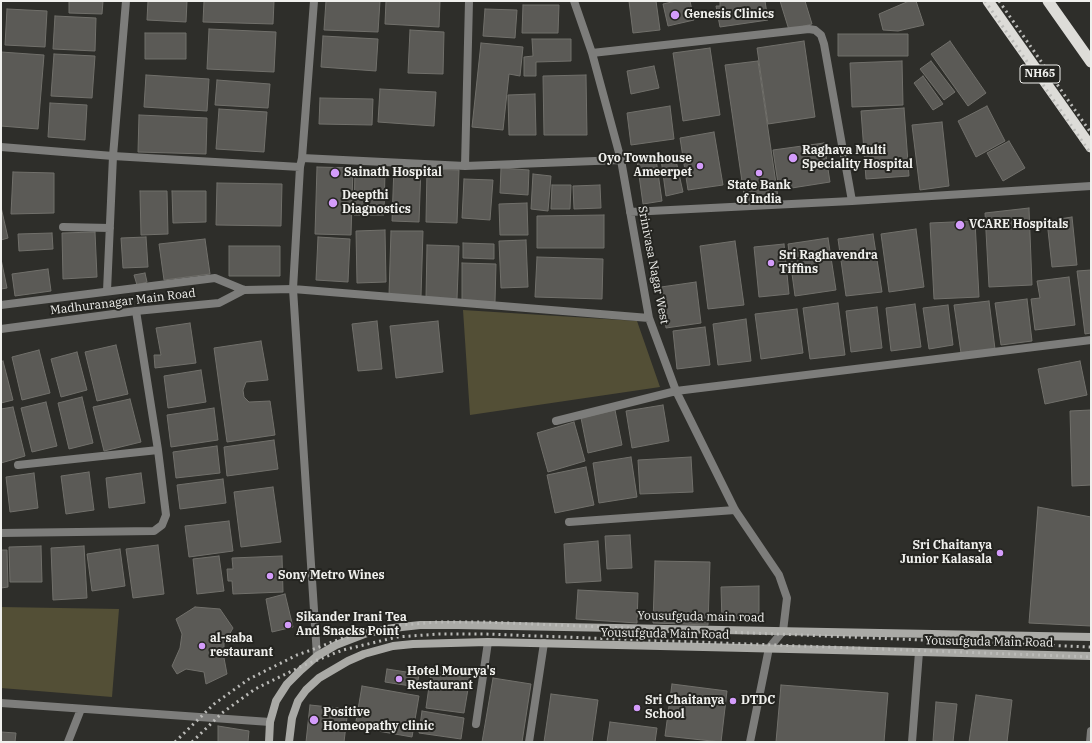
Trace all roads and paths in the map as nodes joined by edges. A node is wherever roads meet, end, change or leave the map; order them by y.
1 (126, 1) edge
2 (314, 1) edge
3 (469, 1) edge
4 (574, 1) edge
5 (988, 1) edge
6 (1048, 1) edge
7 (592, 53) junction
8 (1090, 58) edge
9 (1091, 146) edge
10 (1, 147) edge
11 (113, 156) junction
12 (302, 158) junction
13 (621, 160) junction
14 (464, 166) junction
15 (300, 167) junction
16 (1091, 186) edge
17 (852, 201) junction
18 (630, 212) junction
19 (63, 227) dead end
20 (110, 228) junction
21 (293, 289) junction
22 (244, 290) junction
23 (107, 291) junction
24 (1, 305) edge
25 (136, 311) junction
26 (649, 318) junction
27 (1, 329) edge
28 (1091, 340) edge
29 (676, 391) junction
30 (556, 420) dead end
31 (158, 450) junction
32 (18, 465) dead end
33 (735, 510) junction
34 (569, 522) dead end
35 (1, 534) edge
36 (783, 631) junction
37 (1091, 637) edge
38 (488, 642) junction
39 (544, 643) junction
40 (769, 648) junction
41 (919, 652) junction
42 (317, 656) junction
43 (1091, 656) edge
44 (1, 703) edge
45 (82, 709) junction
46 (270, 722) junction
47 (476, 724) dead end
48 (1091, 731) edge
49 (68, 742) edge
50 (269, 742) edge
51 (289, 742) edge
52 (529, 742) edge
53 (750, 742) edge
54 (912, 742) edge
55 (1090, 742) edge

1 - 11 street
2 - 12 street
3 - 14 street
4 - 7 street, Srinivasa Nagar West
5 - 9 highway, NH65
6 - 8 highway
7 - 13 street, Srinivasa Nagar West
7 - 17 street
10 - 11 street
11 - 15 street
11 - 20 street
12 - 14 street
12 - 15 street
13 - 14 street
13 - 18 street, Srinivasa Nagar West
15 - 21 street
16 - 17 street
17 - 18 street
18 - 26 street, Srinivasa Nagar West
19 - 20 street
20 - 23 street
21 - 22 street, Madhuranagar Main Road
21 - 26 street, Madhuranagar Main Road
21 - 42 street
22 - 23 street, Madhuranagar Main Road
22 - 25 street, Madhuranagar Main Road
23 - 24 street, Madhuranagar Main Road
25 - 27 street, Madhuranagar Main Road
25 - 31 street
26 - 29 street, Srinivasa Nagar West
28 - 29 street
29 - 30 street
29 - 33 street, Srinivasa Nagar West
31 - 32 street
31 - 35 street
33 - 34 street
33 - 36 street, Srinivasa Nagar West
36 - 37 main road, Yousufguda main road
36 - 40 street
36 - 42 main road, Yousufguda main road
38 - 39 main road, Yousufguda Main Road
38 - 47 street
38 - 51 main road, Yousufguda Main Road
39 - 40 main road, Yousufguda Main Road
39 - 52 street
40 - 41 main road, Yousufguda Main Road
40 - 53 street
41 - 43 main road, Yousufguda Main Road
41 - 54 street
42 - 46 main road
44 - 45 street
45 - 46 street
45 - 49 street
46 - 50 main road
48 - 55 street

